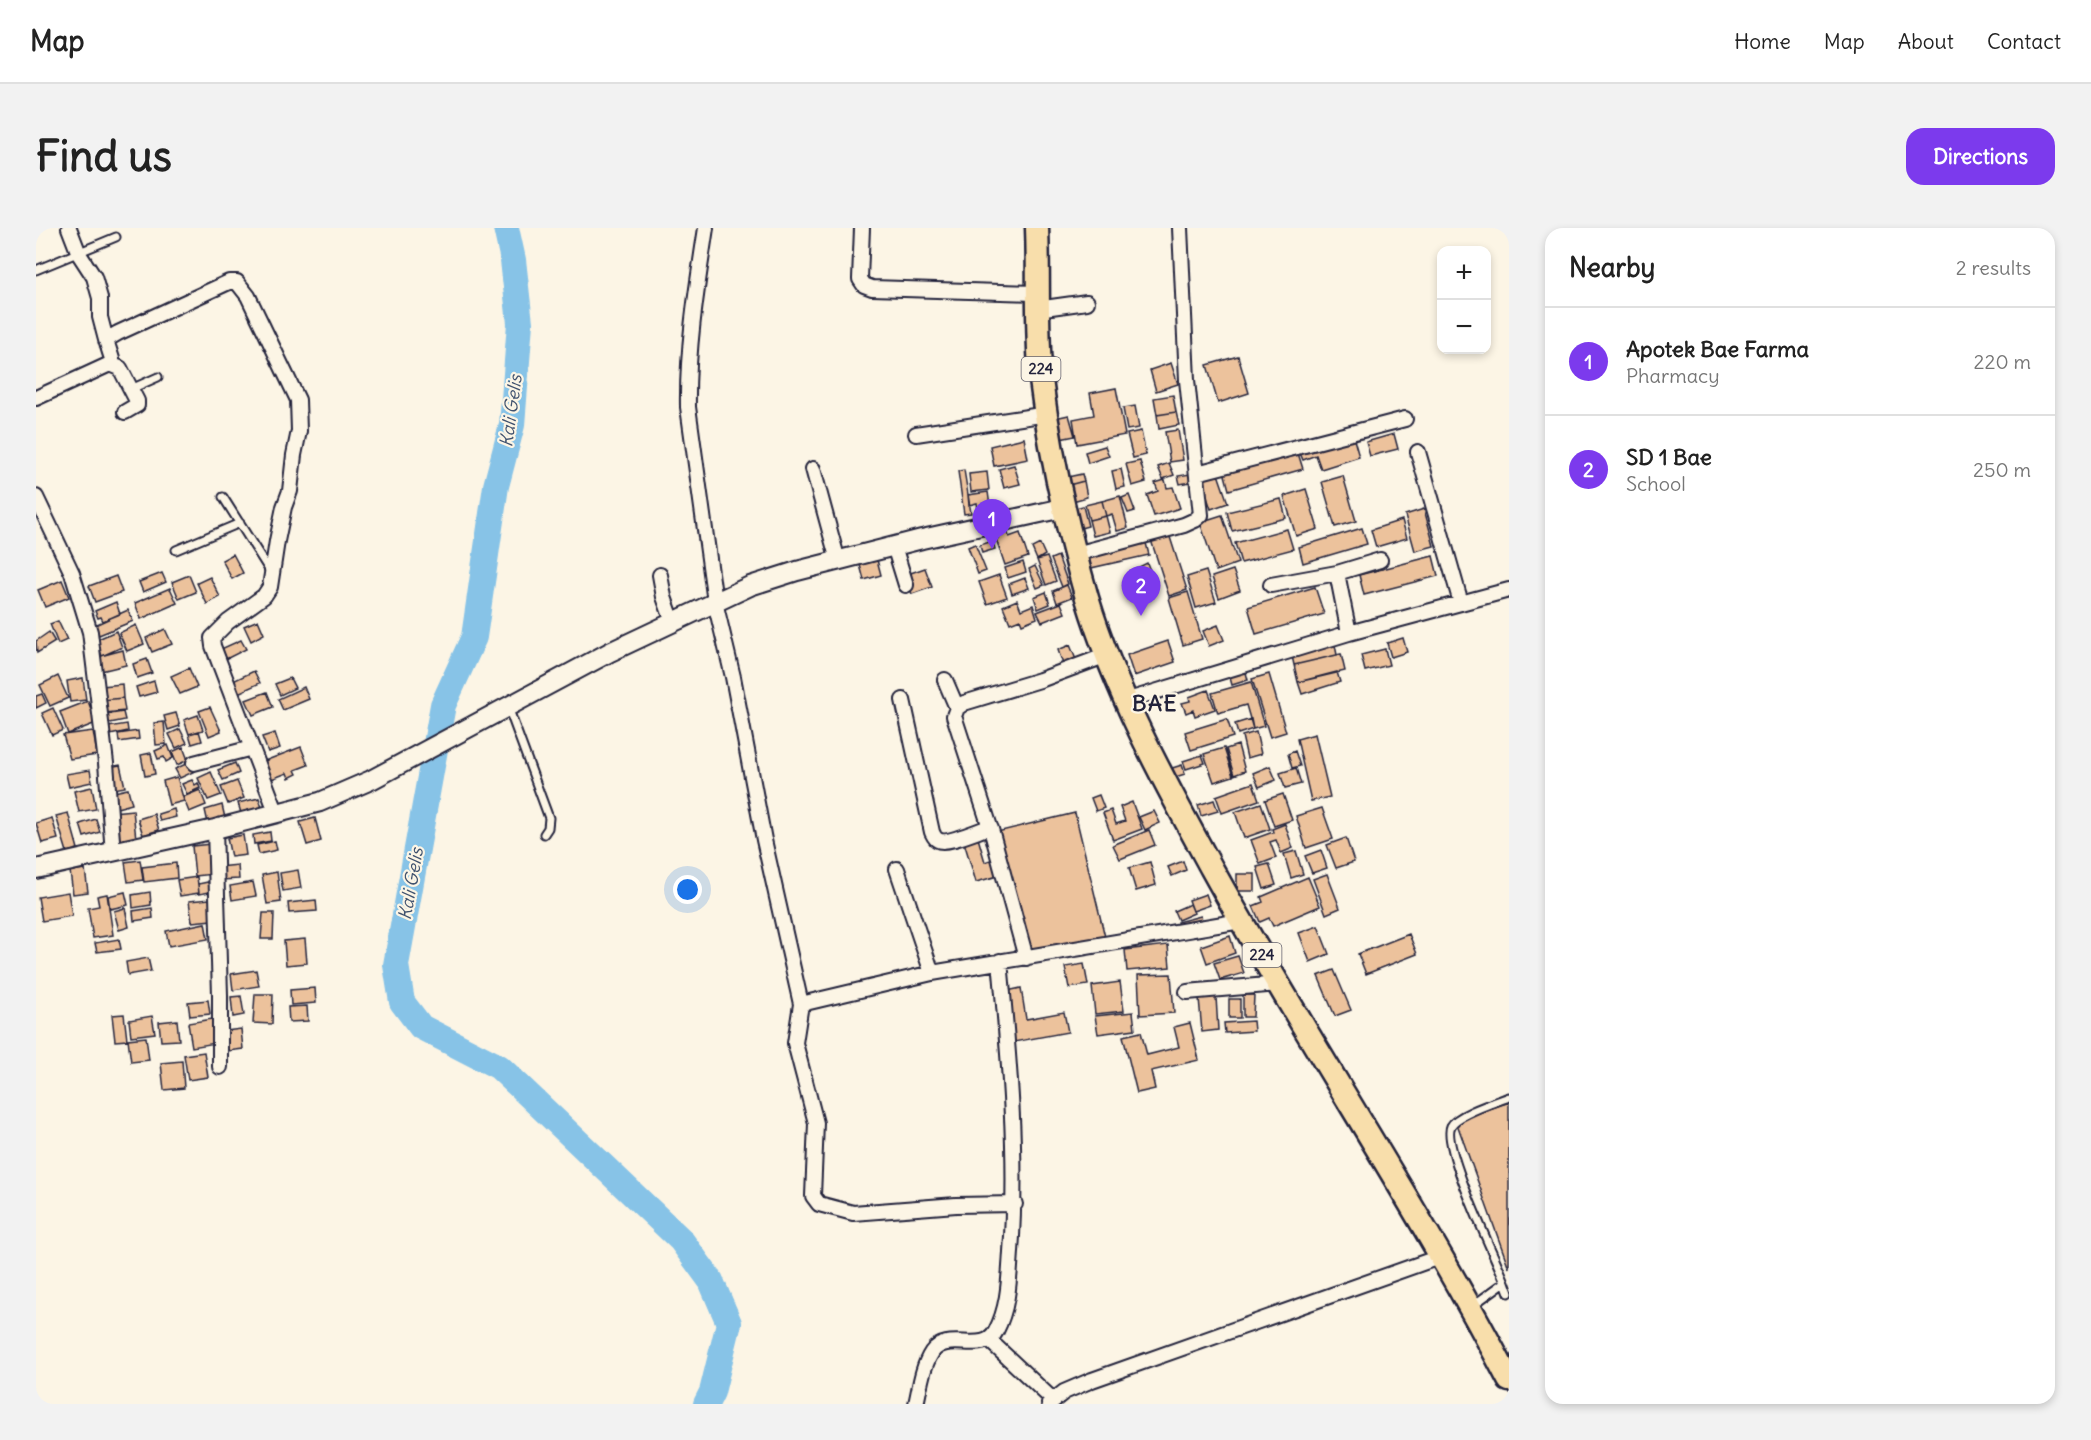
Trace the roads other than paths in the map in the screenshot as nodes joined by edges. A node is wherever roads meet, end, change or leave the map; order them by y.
1 (69, 228) edge
2 (706, 228) edge
3 (862, 228) edge
4 (1037, 228) edge
5 (1180, 228) edge
6 (116, 237) dead end
7 (79, 254) junction
8 (36, 270) edge
9 (1037, 301) junction
10 (1087, 302) dead end
11 (106, 340) junction
12 (110, 364) junction
13 (158, 377) dead end
14 (131, 389) junction
15 (36, 398) edge
16 (125, 412) dead end
17 (1047, 414) junction
18 (1405, 419) dead end
19 (916, 434) dead end
20 (1418, 452) dead end
21 (813, 469) dead end
22 (1197, 473) junction
23 (36, 496) edge
24 (223, 497) dead end
25 (1064, 508) junction
26 (40, 513) edge
27 (240, 523) junction
28 (894, 546) junction
29 (176, 550) dead end
30 (1076, 554) junction
31 (1380, 560) dead end
32 (838, 561) junction
33 (1337, 573) junction
34 (660, 575) dead end
35 (273, 576) junction
36 (906, 585) dead end
37 (1272, 585) dead end
38 (1509, 590) edge
39 (715, 602) junction
40 (1461, 603) junction
41 (673, 622) junction
42 (1349, 633) junction
43 (1107, 655) junction
44 (945, 680) dead end
45 (903, 699) dead end
46 (1125, 701) junction
47 (508, 707) junction
48 (957, 708) junction
49 (252, 748) junction
50 (194, 763) dead end
51 (277, 814) junction
52 (990, 827) junction
53 (215, 829) junction
54 (544, 834) dead end
55 (113, 853) junction
56 (36, 869) edge
57 (897, 869) dead end
58 (1241, 921) junction
59 (1026, 957) junction
60 (1000, 961) junction
61 (932, 973) junction
62 (1279, 984) junction
63 (1187, 992) dead end
64 (801, 1004) junction
65 (220, 1067) dead end
66 (1509, 1097) edge
67 (1015, 1204) junction
68 (1442, 1256) junction
69 (1505, 1282) junction
70 (1509, 1293) edge
71 (1470, 1308) junction
72 (989, 1340) junction
73 (1509, 1380) edge
74 (1051, 1402) edge
75 (916, 1404) edge

1 - 7 street
2 - 39 street
3 - 9 street
4 - 9 main road, 224
5 - 22 street
6 - 7 lane
7 - 8 lane
7 - 11 street
9 - 10 street
9 - 17 main road, 224
11 - 12 street
11 - 35 street
12 - 14 street
12 - 15 street
13 - 14 lane
14 - 16 street
17 - 19 street
17 - 25 main road, 224
18 - 22 street
20 - 40 street
21 - 32 street
22 - 30 street
23 - 26 street
24 - 27 lane
25 - 28 street
25 - 30 main road, 224
26 - 55 street
27 - 29 lane
27 - 35 lane
28 - 32 street
28 - 36 street
30 - 43 main road, 224
31 - 33 street
32 - 39 street
33 - 37 street
33 - 42 street
34 - 41 street
35 - 49 street
38 - 40 street
39 - 41 street
39 - 64 street
40 - 42 street
41 - 47 street
42 - 46 street
43 - 46 main road, 224
43 - 48 street
44 - 48 street
45 - 52 street
46 - 58 main road, 224
47 - 51 street
47 - 54 lane
48 - 52 street
49 - 50 street
49 - 51 street
51 - 53 street
52 - 59 street
53 - 55 street
53 - 65 street
55 - 56 street
57 - 61 street
58 - 59 street
58 - 62 main road, 224
59 - 60 street
60 - 61 street
60 - 67 street
61 - 64 street
62 - 63 street
62 - 68 main road, 224
64 - 67 street
66 - 69 lane
67 - 72 street
68 - 71 main road, 224
68 - 74 street
69 - 70 lane
69 - 71 lane
71 - 73 main road, 224
72 - 74 street
72 - 75 street

